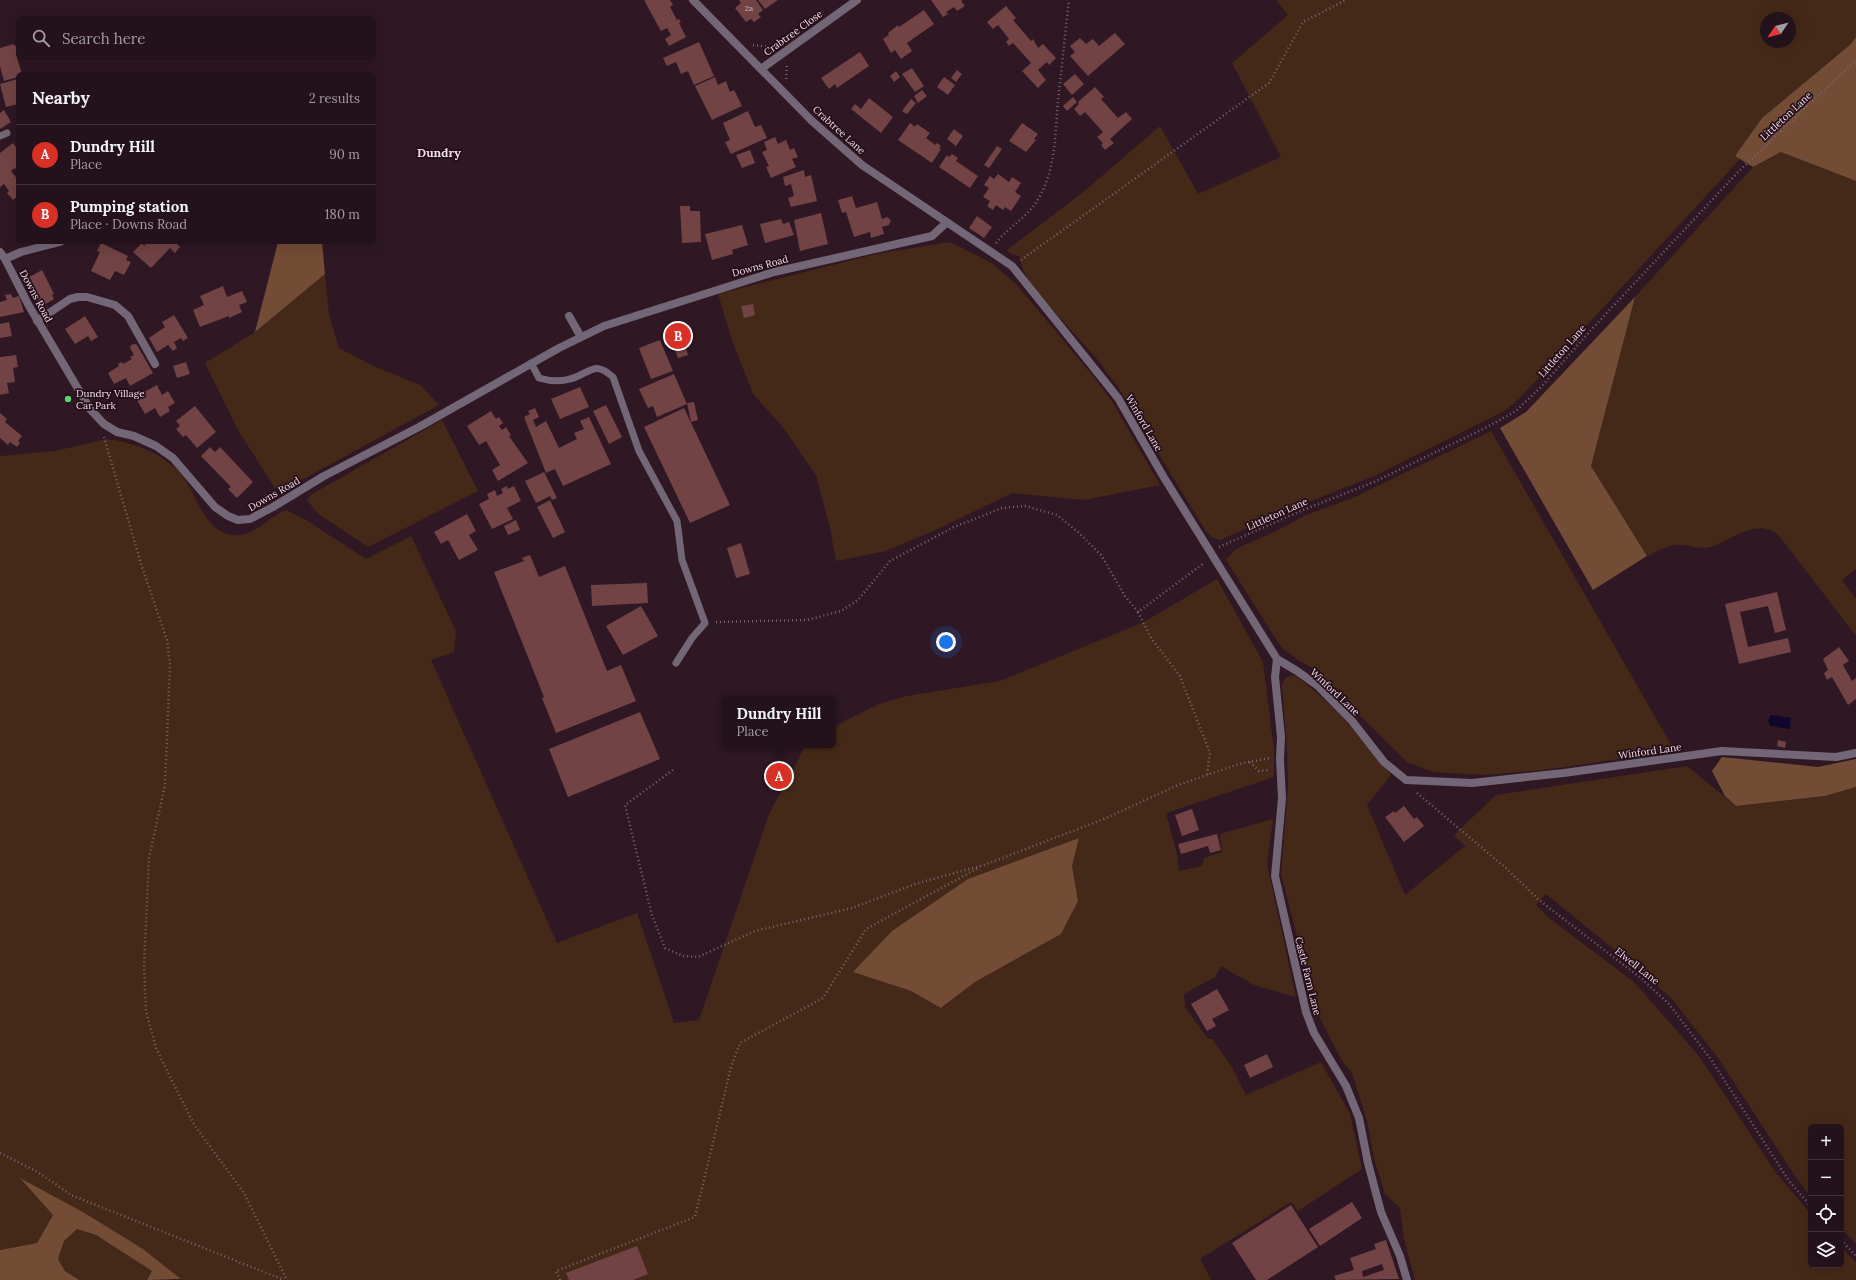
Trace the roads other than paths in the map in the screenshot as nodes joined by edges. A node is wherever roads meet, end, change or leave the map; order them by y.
1 (693, 0) edge
2 (857, 0) edge
3 (761, 69) junction
4 (7, 133) dead end
5 (0, 136) edge
6 (946, 223) junction
7 (52, 244) edge
8 (0, 252) edge
9 (990, 252) joint
10 (5, 259) junction
11 (569, 316) dead end
12 (37, 321) junction
13 (581, 337) junction
14 (531, 363) junction
15 (155, 364) dead end
16 (1276, 659) junction
17 (676, 663) dead end
18 (1856, 753) edge
19 (1406, 1280) edge

1 - 3 street, Crabtree Lane
2 - 3 street, Crabtree Close
3 - 6 street, Crabtree Lane
4 - 5 lane
6 - 9 street, Crabtree Lane
6 - 13 street, Downs Road
7 - 10 street
8 - 10 street, Downs Road
9 - 16 street, Winford Lane
10 - 12 street, Downs Road
11 - 13 street
12 - 14 street, Downs Road
12 - 15 street
13 - 14 street, Downs Road
14 - 17 lane
16 - 18 street, Winford Lane
16 - 19 street, Castle Farm Lane

